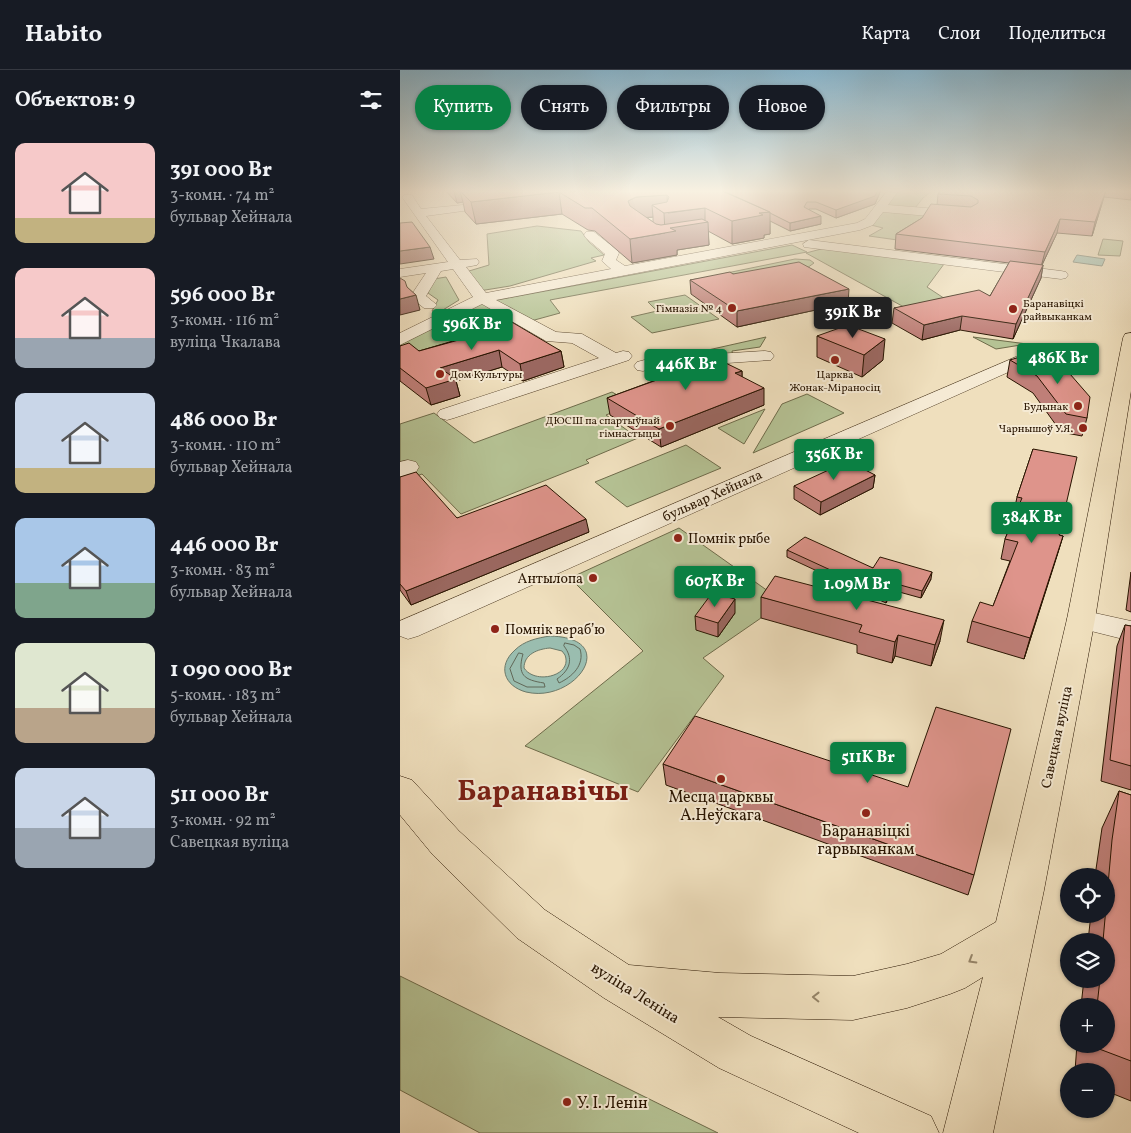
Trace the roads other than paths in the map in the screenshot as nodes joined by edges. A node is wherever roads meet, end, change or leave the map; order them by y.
1 (438, 240) edge
2 (596, 240) edge
3 (713, 240) edge
4 (795, 240) junction
5 (798, 240) edge
6 (842, 240) edge
7 (828, 246) junction
8 (444, 248) junction
9 (732, 252) junction
10 (456, 265) junction
11 (436, 268) junction
12 (624, 272) junction
13 (400, 273) edge
14 (1061, 275) dead end
15 (482, 298) junction
16 (430, 305) dead end
17 (1131, 338) edge
18 (400, 340) edge
19 (765, 356) dead end
20 (1016, 362) edge
21 (643, 366) dead end
22 (1126, 400) edge
23 (447, 414) dead end
24 (1081, 619) junction
25 (408, 629) dead end
26 (1131, 631) edge
27 (400, 790) edge
28 (1013, 935) junction
29 (618, 983) junction
30 (914, 1133) edge
31 (968, 1133) edge

1 - 8 street
2 - 12 street
3 - 9 street
4 - 5 street
4 - 7 street
4 - 9 street
6 - 7 street
7 - 14 street
8 - 10 street
8 - 10 street
9 - 12 street
10 - 11 street
10 - 15 street
11 - 13 street
11 - 16 street
12 - 15 street
15 - 18 street
15 - 23 street
17 - 22 main road, Савецкая вуліца
19 - 21 street
20 - 25 street, бульвар Хейнала
22 - 24 main road, Савецкая вуліца
24 - 26 street
24 - 28 main road, Савецкая вуліца
27 - 29 main road, вуліца Леніна
28 -> 29 main road
28 - 31 main road, Савецкая вуліца
29 - 30 main road, вуліца Леніна

